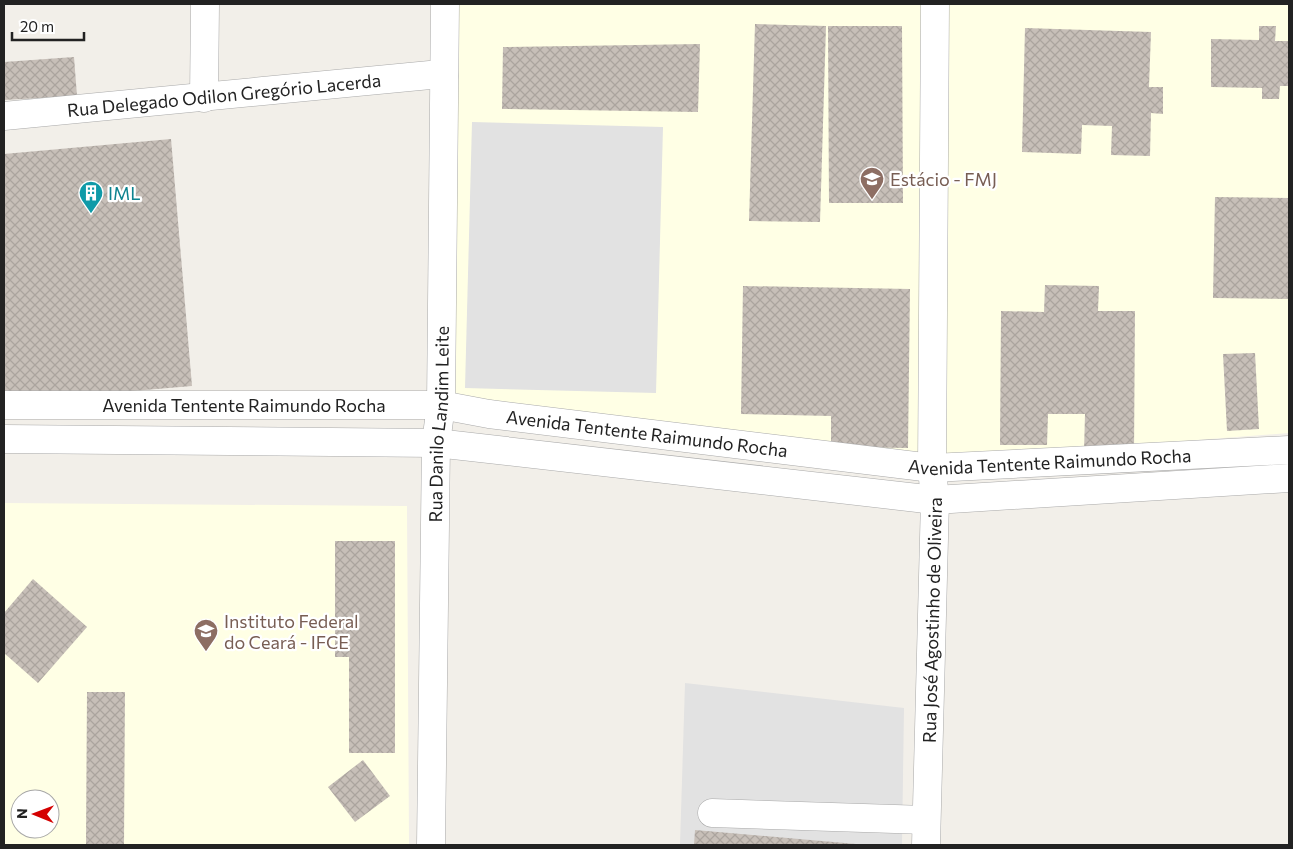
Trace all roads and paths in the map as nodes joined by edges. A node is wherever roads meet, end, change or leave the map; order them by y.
1 (204, 4) edge
2 (444, 4) edge
3 (934, 4) edge
4 (444, 76) junction
5 (204, 98) junction
6 (4, 116) edge
7 (4, 405) edge
8 (441, 405) junction
9 (4, 439) edge
10 (436, 443) junction
11 (1289, 450) edge
12 (932, 468) junction
13 (1289, 478) edge
14 (935, 500) junction
15 (712, 812) dead end
16 (926, 832) edge
17 (431, 845) edge

1 - 5 street
2 - 4 street, Rua Danilo Landim Leite
3 - 12 street, Rua José Agostinho de Oliveira
4 - 5 street, Rua Delegado Odilon Gregório Lacerda
4 - 8 street, Rua Danilo Landim Leite
5 - 6 street, Rua Delegado Odilon Gregório Lacerda
7 - 8 street, Avenida Tentente Raimundo Rocha
8 - 10 street, Rua Danilo Landim Leite
8 - 12 street, Avenida Tentente Raimundo Rocha
9 - 10 street, Avenida Tentente Raimundo Rocha
10 - 14 street, Avenida Tentente Raimundo Rocha
10 - 17 street, Rua Danilo Landim Leite
11 - 12 street, Avenida Tentente Raimundo Rocha
12 - 14 street, Rua José Agostinho de Oliveira
13 - 14 street, Avenida Tentente Raimundo Rocha
14 - 16 street, Rua José Agostinho de Oliveira
15 - 16 street

